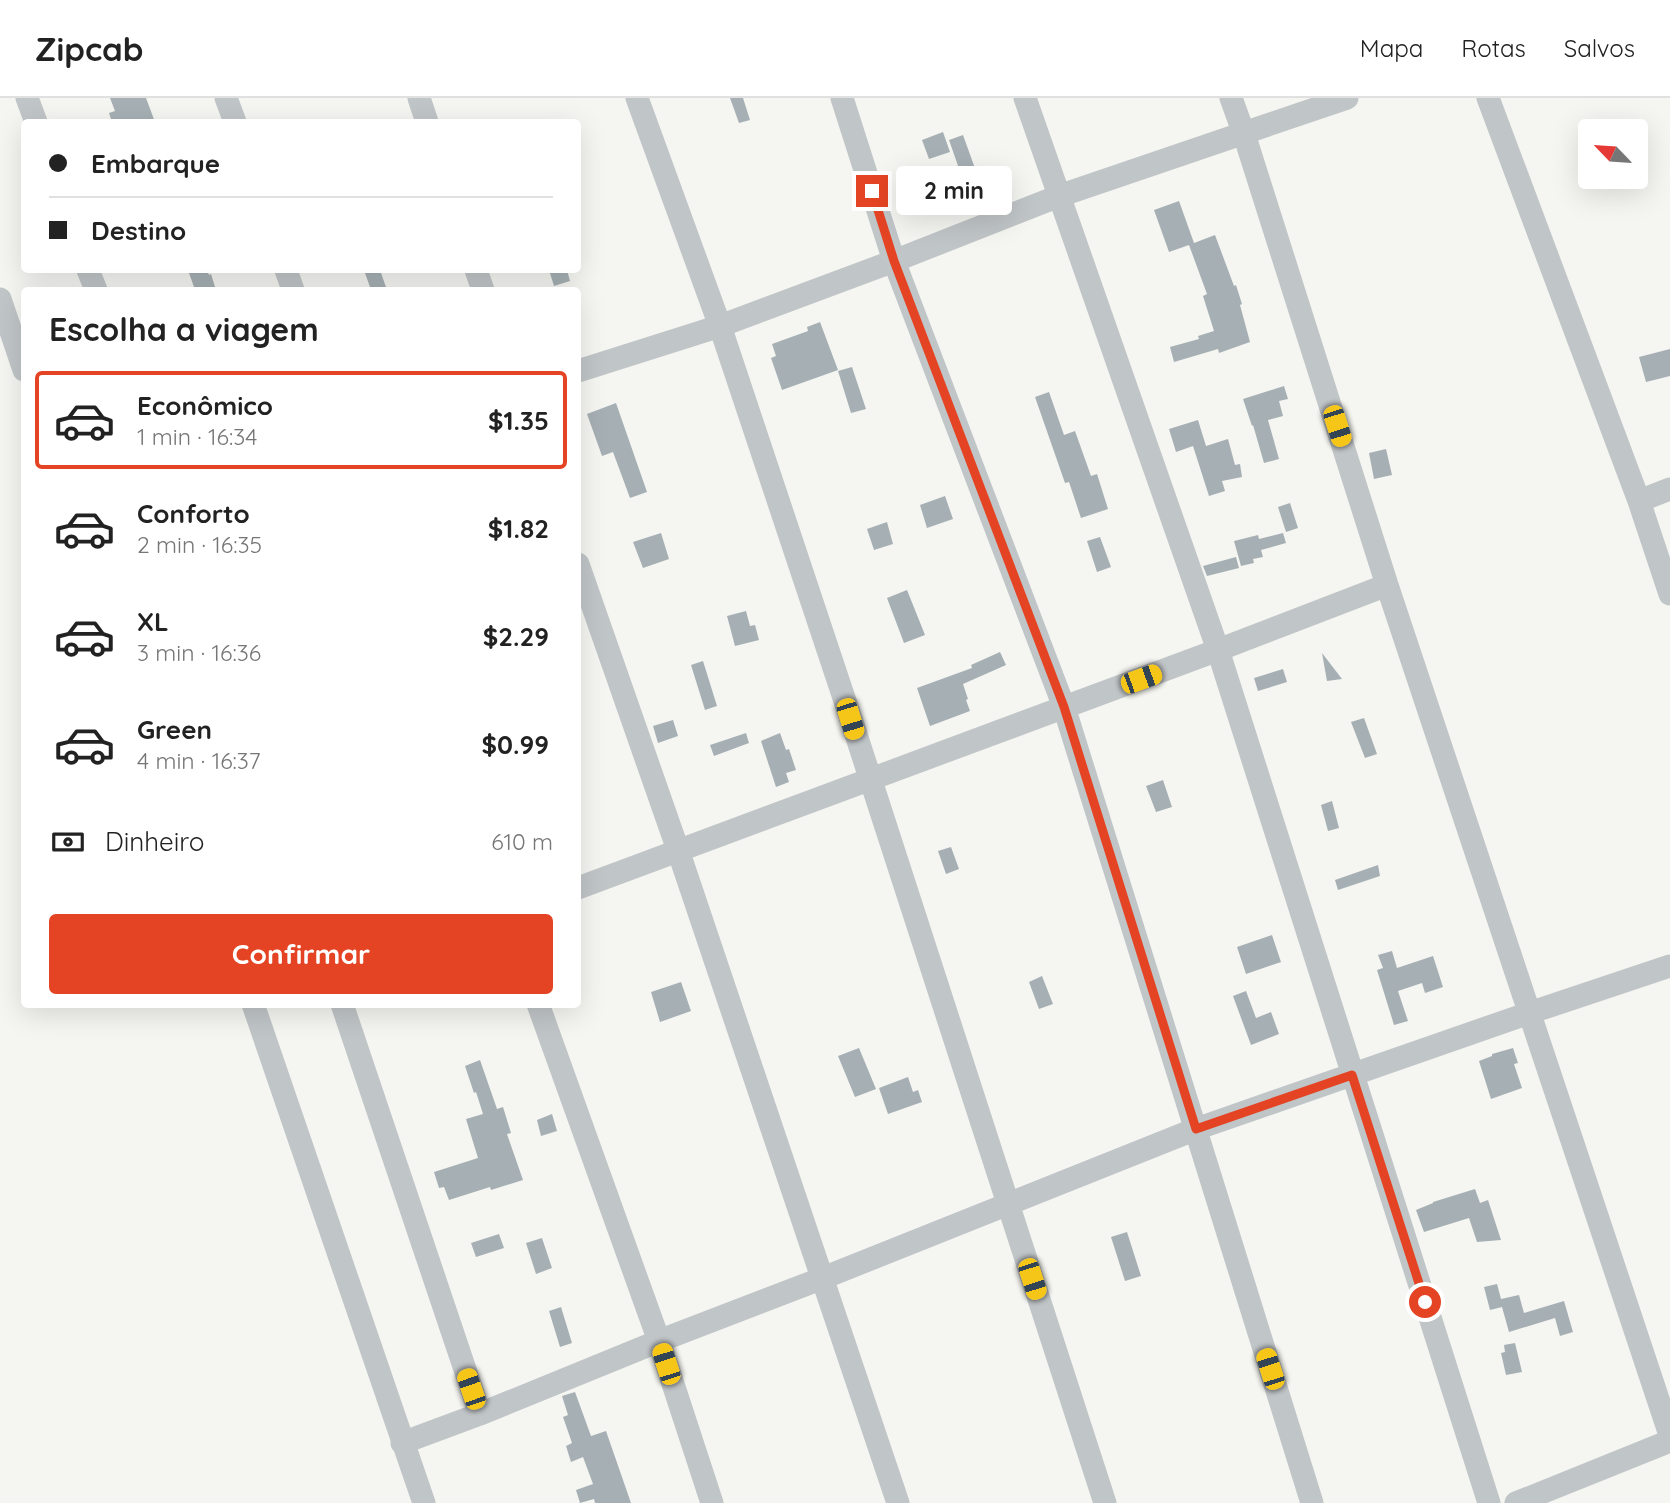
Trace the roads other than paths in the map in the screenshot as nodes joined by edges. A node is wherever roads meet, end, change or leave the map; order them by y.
1 (27, 98) edge
2 (226, 98) edge
3 (419, 98) edge
4 (638, 98) edge
5 (842, 98) edge
6 (1025, 98) edge
7 (1231, 98) edge
8 (1347, 98) edge
9 (1488, 98) edge
10 (35, 119) edge
11 (233, 119) edge
12 (426, 119) edge
13 (1244, 134) junction
14 (1059, 196) junction
15 (894, 261) junction
16 (0, 299) edge
17 (720, 326) junction
18 (21, 361) edge
19 (581, 370) edge
20 (1670, 488) edge
21 (1639, 500) junction
22 (581, 573) edge
23 (1387, 585) junction
24 (1670, 594) edge
25 (1218, 650) junction
26 (1064, 707) junction
27 (869, 779) junction
28 (678, 850) junction
29 (581, 887) edge
30 (1670, 966) edge
31 (254, 1008) edge
32 (343, 1008) edge
33 (539, 1008) edge
34 (1530, 1013) junction
35 (1352, 1075) junction
36 (1196, 1129) junction
37 (1008, 1205) junction
38 (822, 1279) junction
39 (659, 1340) junction
40 (480, 1415) junction
41 (1670, 1435) edge
42 (1670, 1441) edge
43 (402, 1443) junction
44 (424, 1503) edge
45 (712, 1503) edge
46 (898, 1503) edge
47 (1105, 1503) edge
48 (1312, 1503) edge
49 (1489, 1503) edge
50 (1516, 1503) edge

1 - 10 street
2 - 11 street
3 - 12 street
4 - 17 street
5 - 15 street
6 - 14 street
7 - 13 street
8 - 13 street
9 - 21 street
13 - 14 street
13 - 23 street
14 - 15 street
14 - 25 street
15 - 17 street
15 - 26 street
16 - 18 street
17 - 19 street
17 - 27 street
20 - 21 street
21 - 24 street
22 - 28 street
23 - 25 street
23 - 34 street
25 - 26 street
25 - 35 street
26 - 27 street
26 - 36 street
27 - 28 street
27 - 37 street
28 - 29 street
28 - 38 street
30 - 34 street
31 - 43 street
32 - 40 street
33 - 39 street
34 - 35 street
34 - 41 street
35 - 36 street
35 - 49 street
36 - 37 street
36 - 48 street
37 - 38 street
37 - 47 street
38 - 39 street
38 - 46 street
39 - 40 street
39 - 45 street
40 - 43 street
42 - 50 street
43 - 44 street

